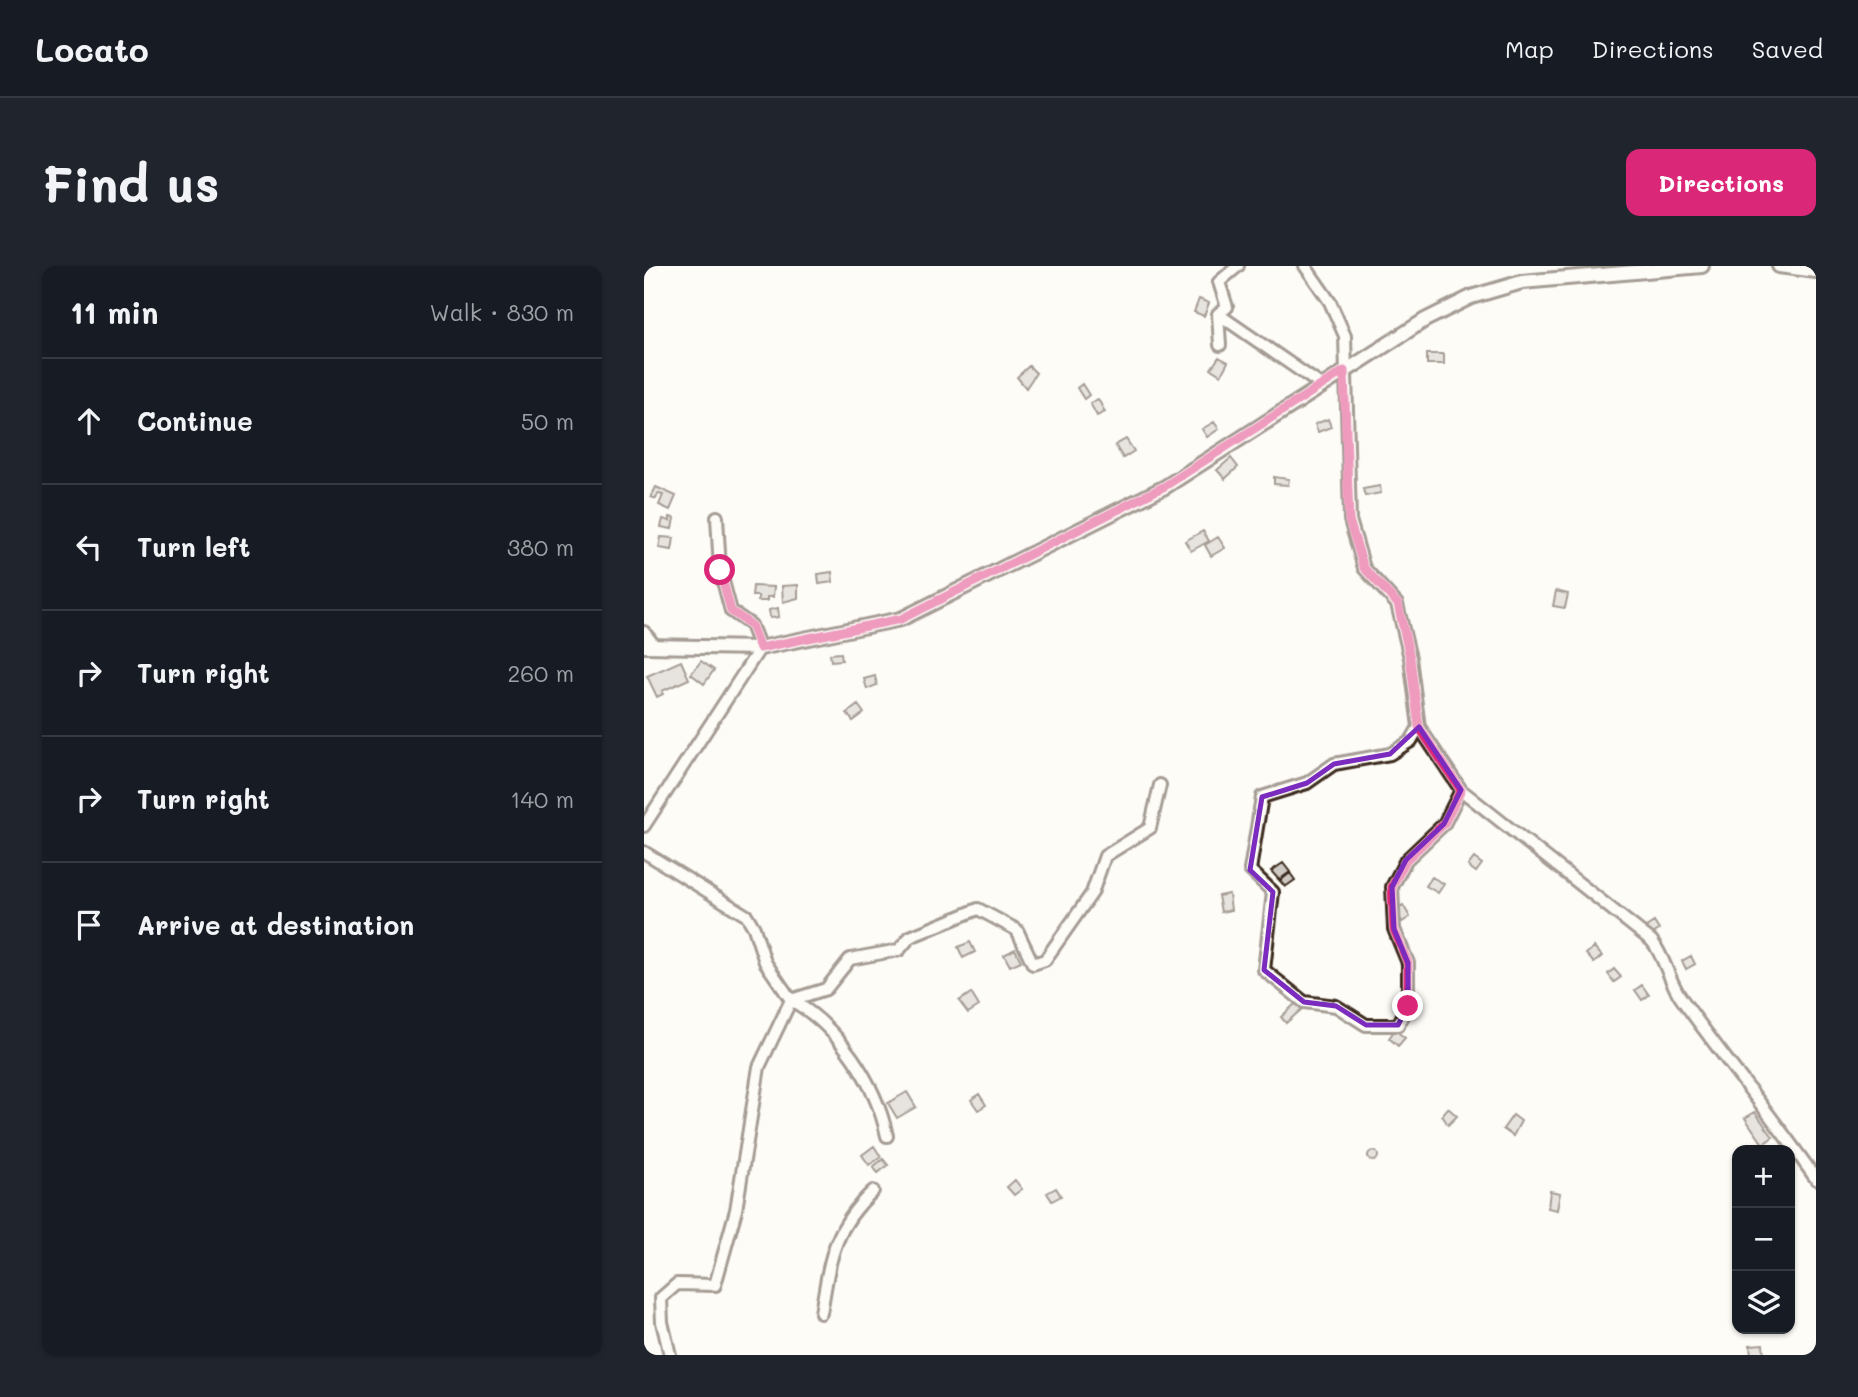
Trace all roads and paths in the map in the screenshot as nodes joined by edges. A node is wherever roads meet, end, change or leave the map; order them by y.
1 (1238, 266) edge
2 (1305, 266) edge
3 (1702, 266) edge
4 (1779, 266) edge
5 (1683, 267) edge
6 (1798, 267) edge
7 (1816, 271) edge
8 (1218, 314) junction
9 (1220, 345) dead end
10 (1344, 371) junction
11 (1321, 385) junction
12 (718, 517) dead end
13 (644, 632) edge
14 (649, 646) edge
15 (760, 648) junction
16 (1419, 727) junction
17 (1160, 785) dead end
18 (1461, 790) junction
19 (644, 826) edge
20 (644, 852) edge
21 (791, 1000) junction
22 (887, 1136) dead end
23 (1816, 1179) edge
24 (873, 1191) dead end
25 (821, 1313) dead end
26 (670, 1355) edge

1 - 8 street
2 - 10 street
3 - 5 street
4 - 6 street
5 - 10 street
6 - 7 street
8 - 9 street
8 - 11 street
10 - 11 street
10 - 16 street
11 - 15 street
12 - 15 street
13 - 14 street
14 - 15 street
15 - 19 street
16 - 18 street
16 - 18 street
17 - 21 street
18 - 23 street
20 - 21 street
21 - 22 street
21 - 26 street
24 - 25 street

